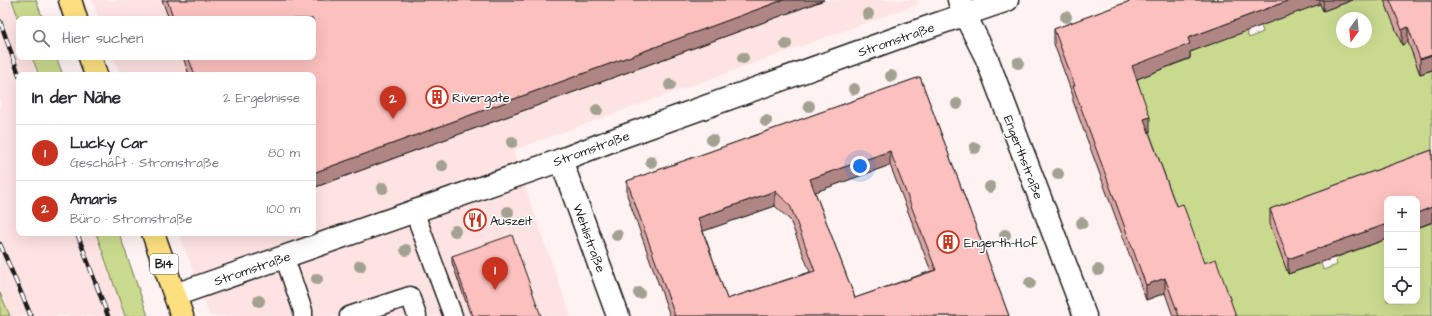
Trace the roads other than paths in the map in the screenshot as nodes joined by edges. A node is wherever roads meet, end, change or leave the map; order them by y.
1 (70, 0) edge
2 (1007, 0) edge
3 (962, 8) edge
4 (75, 16) edge
5 (91, 60) edge
6 (95, 72) edge
7 (561, 160) junction
8 (414, 211) junction
9 (154, 236) edge
10 (284, 256) junction
11 (175, 295) junction
12 (182, 316) edge
13 (302, 316) edge
14 (349, 316) edge
15 (417, 316) edge
16 (453, 316) edge
17 (618, 316) edge
18 (1085, 316) edge

1 - 4 main road
2 - 3 street, Stromstraße
3 - 7 street, Stromstraße
3 - 18 street, Engerthstraße
5 - 6 main road
7 - 8 street, Stromstraße
7 - 17 street, Wehlistraße
8 - 10 street, Stromstraße
8 - 16 lane
9 - 11 main road, B14
10 - 11 street, Stromstraße
10 - 13 lane
11 - 12 main road, B14
14 - 15 lane

